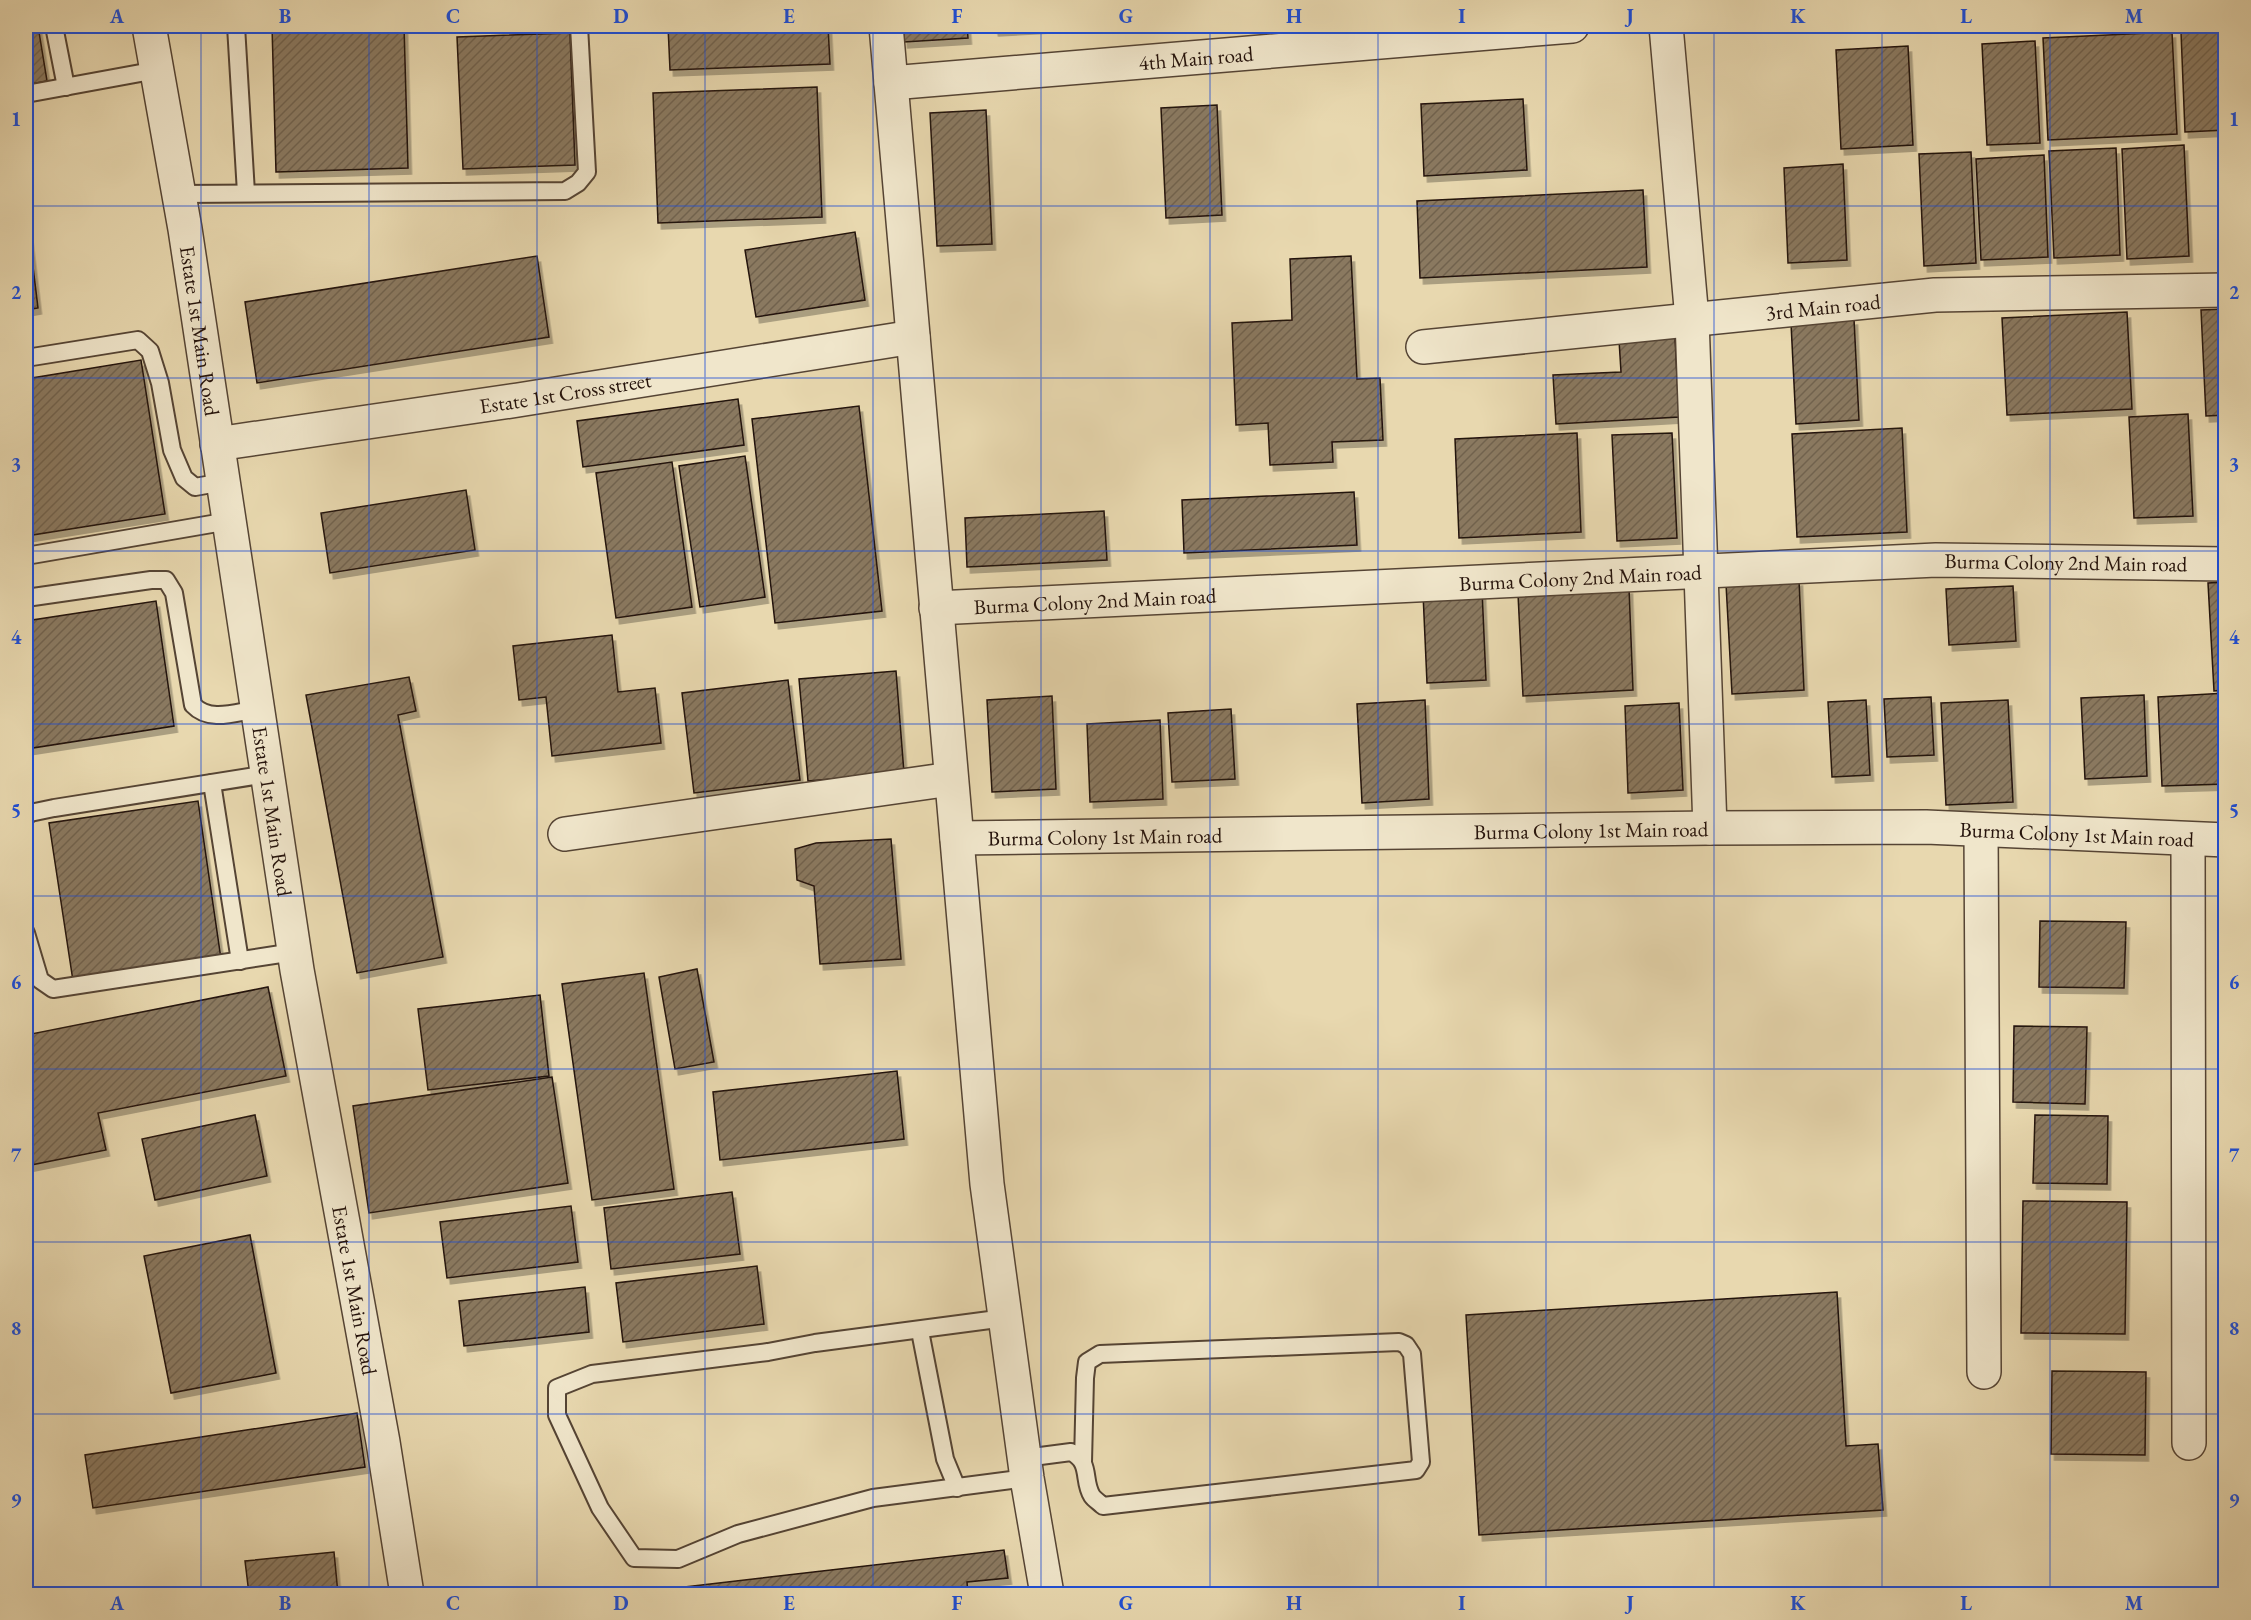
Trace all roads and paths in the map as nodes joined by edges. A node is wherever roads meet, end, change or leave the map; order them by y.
1 (54, 26) edge
2 (149, 26) edge
3 (236, 26) edge
4 (579, 26) edge
5 (886, 26) edge
6 (1572, 26) edge
7 (1666, 26) edge
8 (157, 70) junction
9 (891, 83) junction
10 (66, 87) junction
11 (26, 94) edge
12 (246, 193) junction
13 (178, 194) junction
14 (2226, 290) edge
15 (1692, 319) junction
16 (913, 338) junction
17 (1423, 347) dead end
18 (26, 358) edge
19 (217, 444) junction
20 (223, 482) junction
21 (230, 521) junction
22 (26, 556) edge
23 (2226, 564) edge
24 (1701, 571) junction
25 (26, 598) edge
26 (936, 608) junction
27 (258, 709) junction
28 (267, 774) junction
29 (951, 779) junction
30 (212, 783) junction
31 (26, 817) edge
32 (1710, 828) junction
33 (1981, 830) junction
34 (565, 834) dead end
35 (957, 838) junction
36 (2188, 840) junction
37 (2226, 840) edge
38 (26, 933) edge
39 (294, 952) junction
40 (240, 961) junction
41 (1005, 1318) junction
42 (920, 1330) junction
43 (1984, 1372) dead end
44 (2189, 1443) dead end
45 (1083, 1462) junction
46 (1026, 1468) junction
47 (957, 1488) junction
48 (407, 1594) edge
49 (1047, 1594) edge

1 - 10 lane
2 - 8 street, Estate 1st Main Road
3 - 12 lane
4 - 12 lane
5 - 9 street
6 - 9 street, 4th Main road
7 - 15 street
8 - 10 lane
8 - 13 street, Estate 1st Main Road
9 - 16 street
10 - 11 lane
12 - 13 lane
13 - 19 street, Estate 1st Main Road
14 - 15 street, 3rd Main road
15 - 17 street, 3rd Main road
15 - 24 street
16 - 19 street, Estate 1st Cross street
16 - 26 street
18 - 20 lane
19 - 20 street, Estate 1st Main Road
20 - 21 street, Estate 1st Main Road
21 - 22 lane
21 - 27 street, Estate 1st Main Road
23 - 24 street, Burma Colony 2nd Main road
24 - 26 street, Burma Colony 2nd Main road
24 - 32 street
25 - 27 lane
26 - 29 street
27 - 28 street, Estate 1st Main Road
28 - 30 lane
28 - 39 street, Estate 1st Main Road
29 - 34 street
29 - 35 street
30 - 31 lane
30 - 40 lane
32 - 33 street, Burma Colony 1st Main road
32 - 35 street, Burma Colony 1st Main road
33 - 36 street, Burma Colony 1st Main road
33 - 43 street
35 - 41 street
36 - 37 street, Burma Colony 1st Main road
36 - 44 street
38 - 40 lane
39 - 40 lane
39 - 48 street, Estate 1st Main Road
41 - 42 lane
41 - 46 street
42 - 47 lane
42 - 47 lane
45 - 45 lane
45 - 46 lane
46 - 47 lane
46 - 49 street

